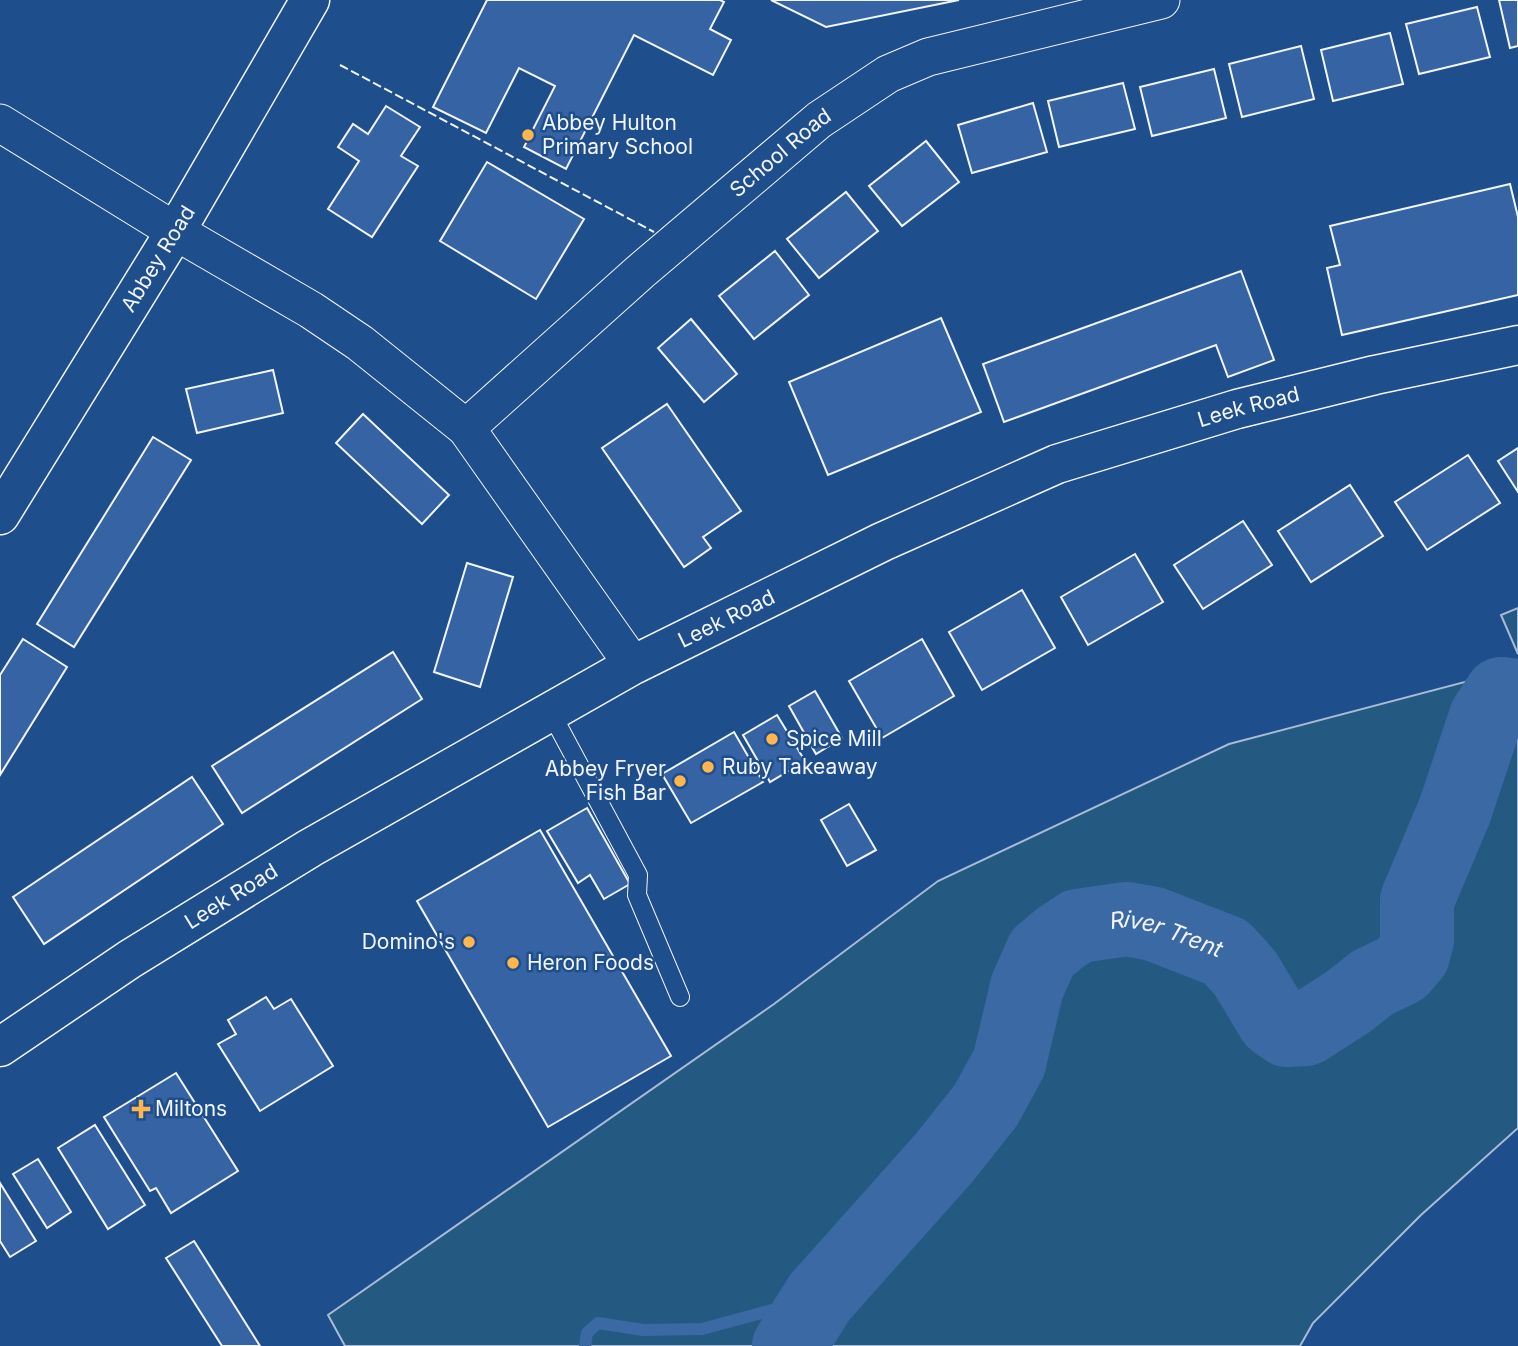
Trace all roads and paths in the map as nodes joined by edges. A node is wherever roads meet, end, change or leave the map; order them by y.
1 (310, 0) edge
2 (1161, 0) edge
3 (0, 123) edge
4 (175, 231) junction
5 (1518, 345) edge
6 (466, 428) junction
7 (0, 515) edge
8 (633, 665) junction
9 (550, 711) junction
10 (680, 997) dead end
11 (0, 1047) edge

1 - 4 main road, Abbey Road
2 - 6 street, School Road
3 - 4 street
4 - 6 street
4 - 7 main road, Abbey Road
5 - 8 main road, Leek Road
6 - 8 street
8 - 9 main road, Leek Road
9 - 10 lane
9 - 11 main road, Leek Road

